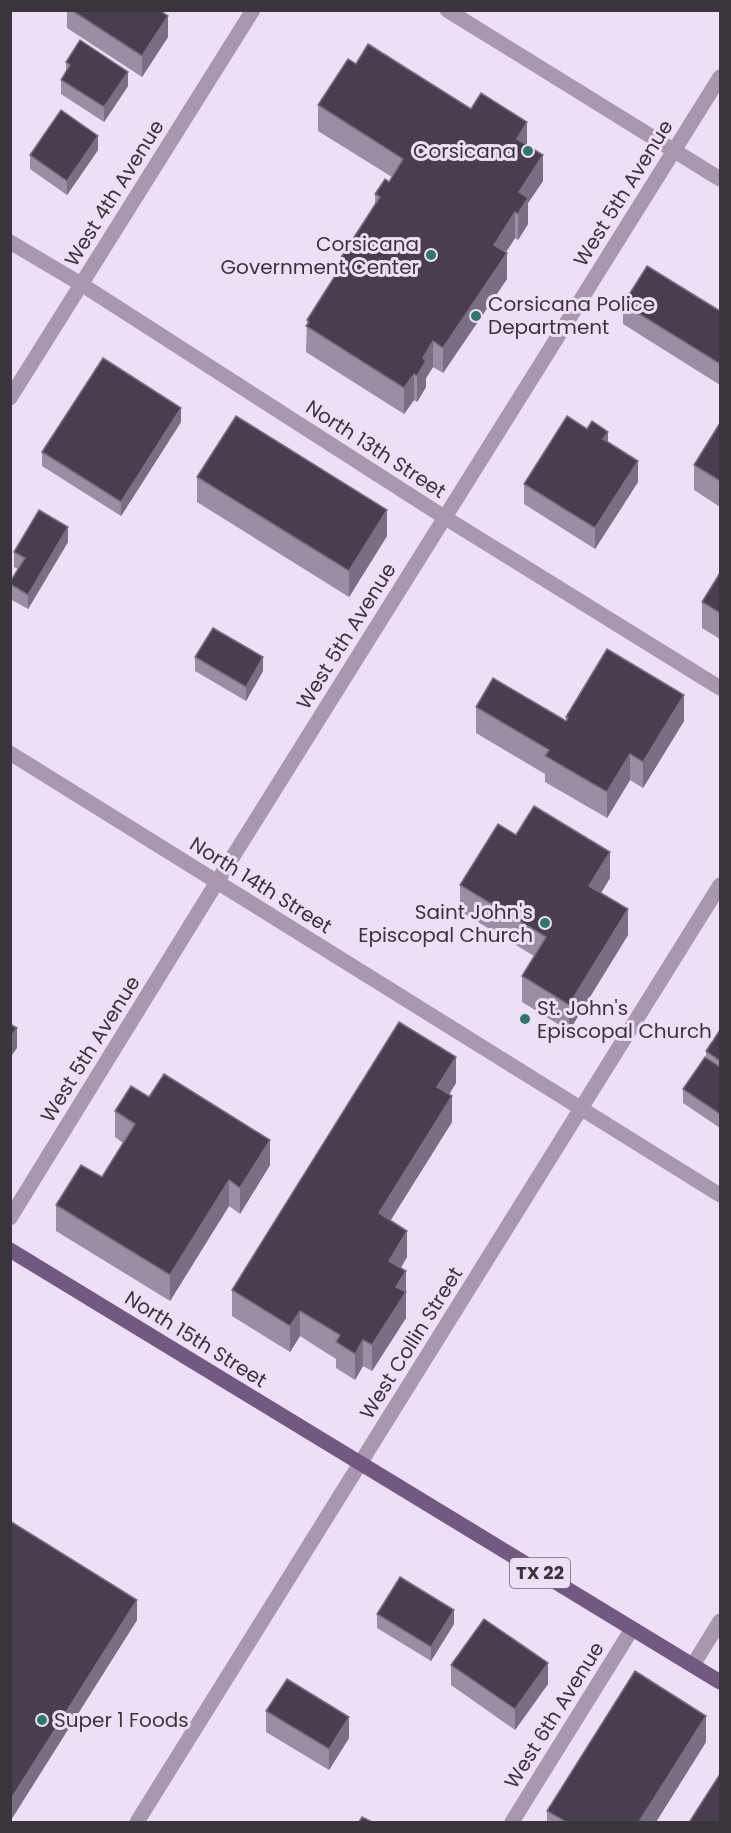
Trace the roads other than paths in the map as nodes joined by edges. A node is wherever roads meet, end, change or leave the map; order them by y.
1 (253, 10) edge
2 (447, 10) edge
3 (720, 77) edge
4 (674, 151) junction
5 (720, 179) edge
6 (10, 242) edge
7 (81, 284) junction
8 (10, 398) edge
9 (444, 517) junction
10 (720, 688) edge
11 (10, 753) edge
12 (217, 882) junction
13 (720, 885) edge
14 (581, 1109) junction
15 (720, 1195) edge
16 (10, 1218) edge
17 (10, 1250) edge
18 (360, 1464) junction
19 (720, 1621) edge
20 (632, 1629) junction
21 (693, 1665) junction
22 (720, 1682) edge
23 (137, 1822) edge
24 (512, 1822) edge

1 - 7 street, West 4th Avenue
2 - 4 street
3 - 4 street, West 5th Avenue
4 - 5 street
4 - 9 street, West 5th Avenue
6 - 7 street, North 13th Street
7 - 8 street, West 4th Avenue
7 - 9 street, North 13th Street
9 - 10 street, North 13th Street
9 - 12 street, West 5th Avenue
11 - 12 street, North 14th Street
12 - 14 street, North 14th Street
12 - 16 street, West 5th Avenue
13 - 14 street, West Collin Street
14 - 15 street, North 14th Street
14 - 18 street, West Collin Street
17 - 18 main road, North 15th Street / TX 22
18 - 20 main road, TX 22
18 - 23 street, West Collin Street
19 - 21 street
20 - 21 main road, TX 22
20 - 24 street, West 6th Avenue
21 - 22 main road, TX 22

